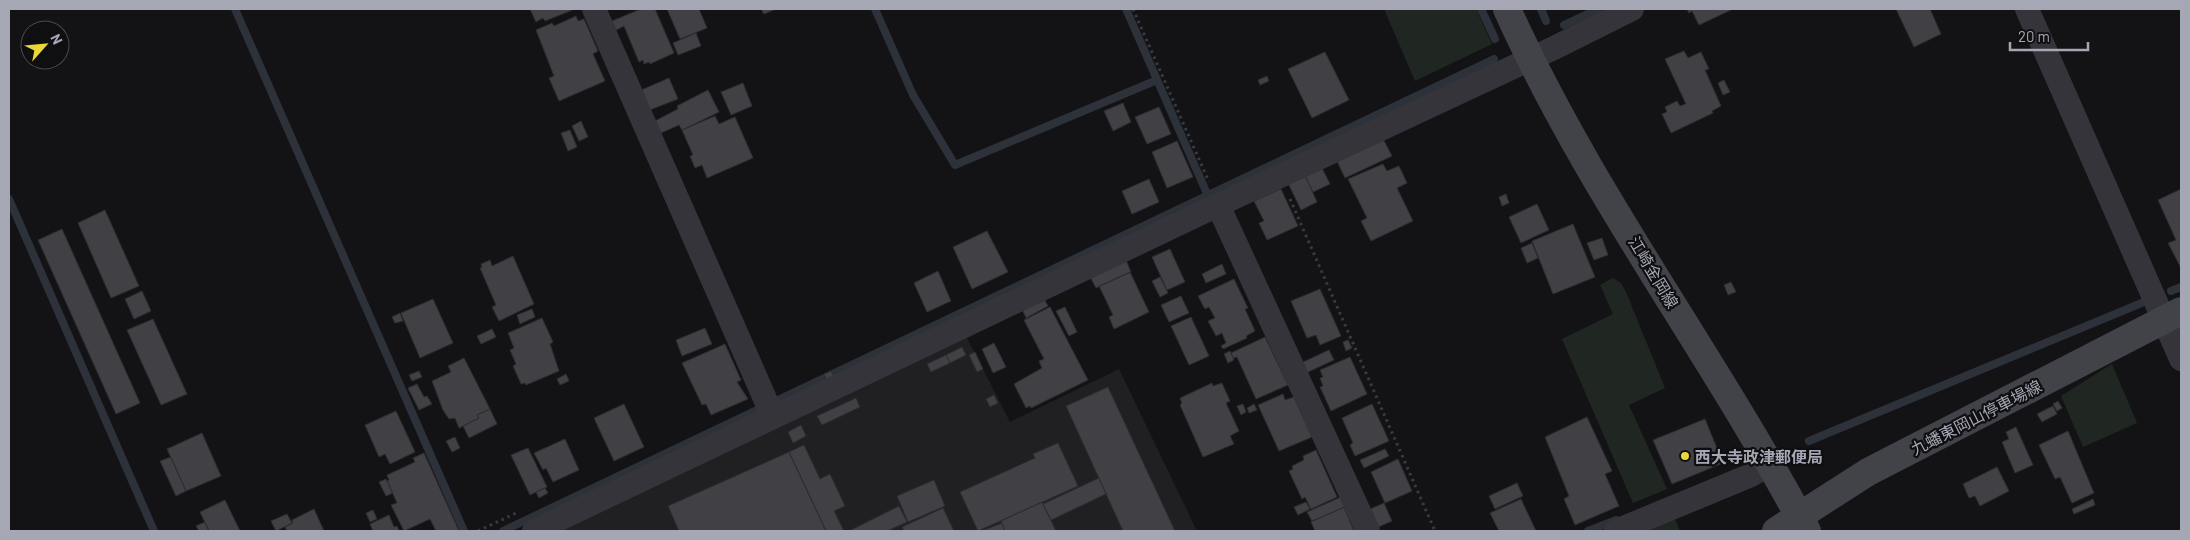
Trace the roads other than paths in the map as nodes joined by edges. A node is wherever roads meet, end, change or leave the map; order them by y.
1 (594, 9) edge
2 (1507, 9) edge
3 (1632, 9) edge
4 (2027, 9) edge
5 (1530, 59) junction
6 (1214, 196) junction
7 (2173, 315) edge
8 (2181, 359) edge
9 (770, 409) junction
10 (1770, 464) junction
11 (1803, 523) edge
12 (534, 531) edge
13 (1368, 531) edge
14 (1616, 531) edge
15 (1776, 531) edge

1 - 9 street
2 - 5 main road, 江崎金岡線
3 - 5 street
4 - 7 street
5 - 6 street
5 - 10 main road, 江崎金岡線
6 - 9 street
6 - 13 street
7 - 8 street
7 - 11 main road, 九蟠東岡山停車場線
9 - 12 street
10 - 11 main road, 江崎金岡線
10 - 14 street
11 - 15 main road, 九蟠東岡山停車場線

